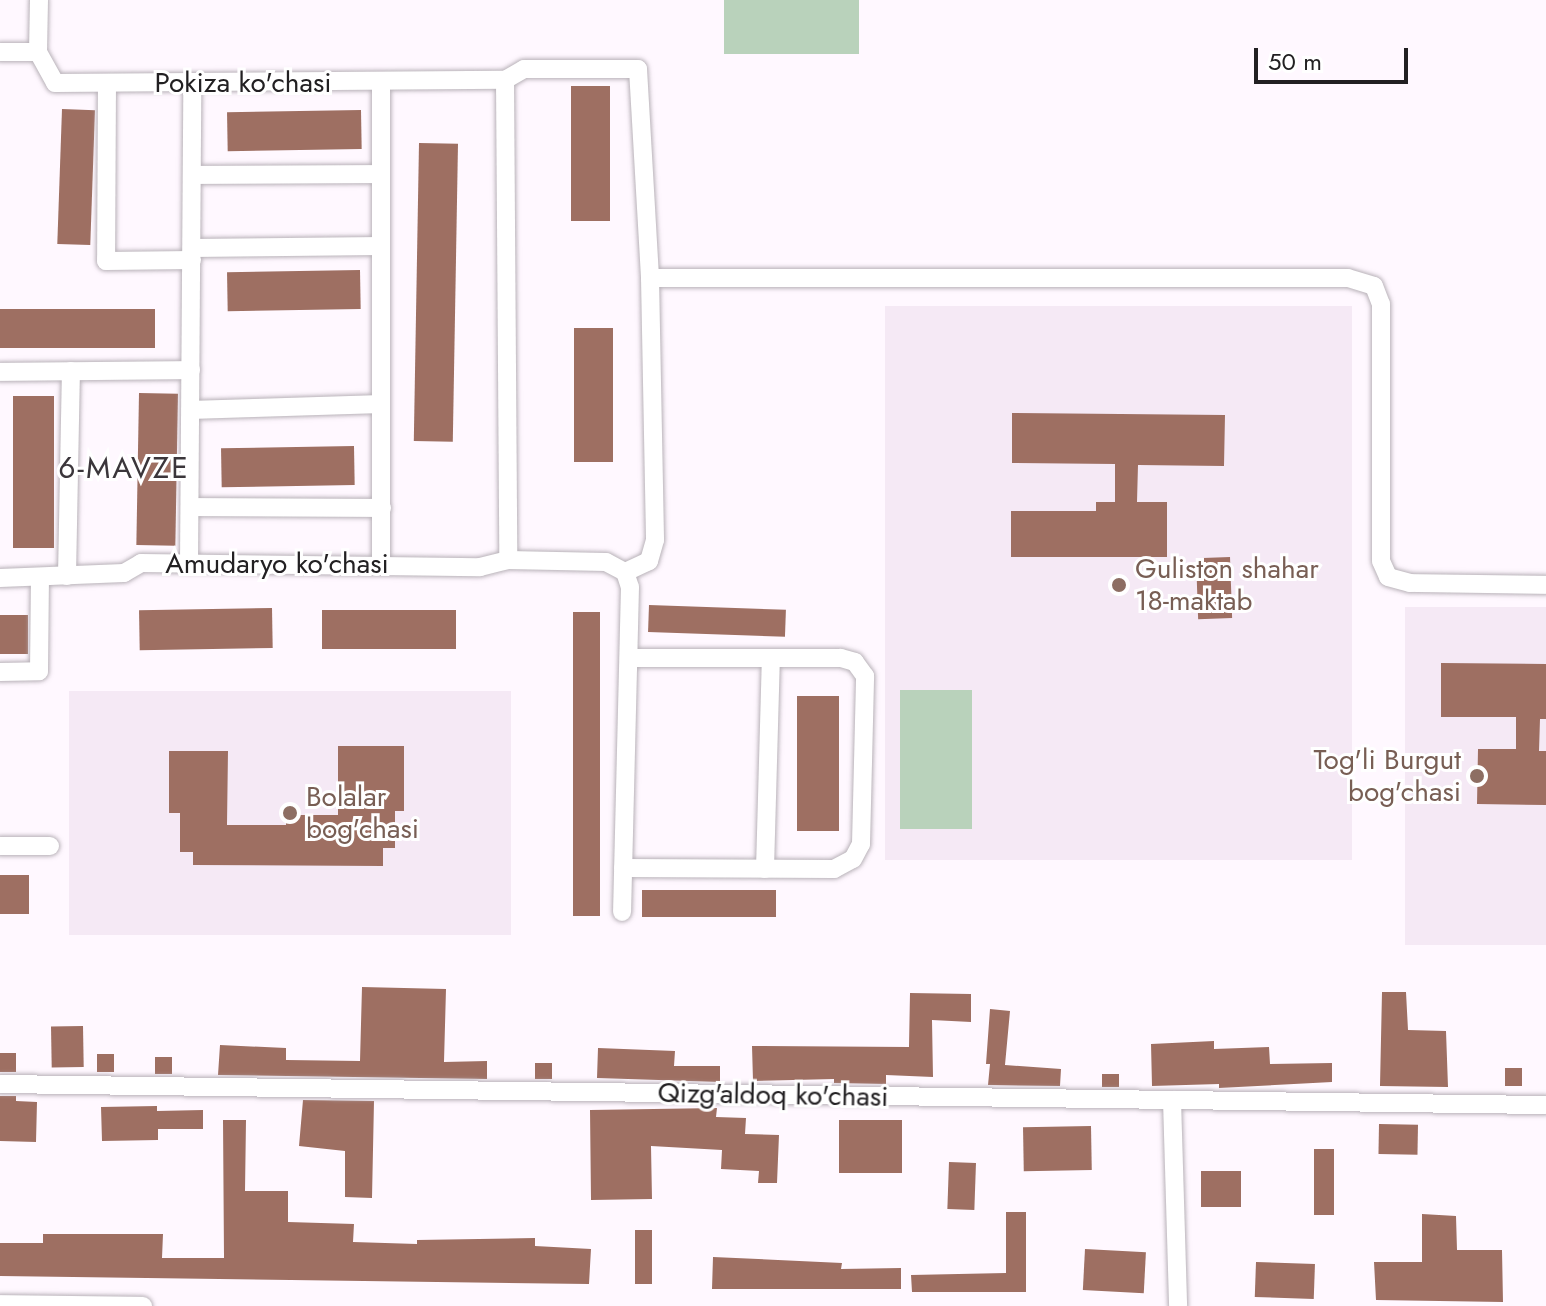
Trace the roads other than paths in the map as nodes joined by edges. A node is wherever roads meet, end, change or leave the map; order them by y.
1 (39, 0) edge
2 (0, 52) edge
3 (38, 52) junction
4 (505, 80) junction
5 (381, 82) junction
6 (107, 83) junction
7 (192, 83) junction
8 (381, 174) junction
9 (192, 175) junction
10 (381, 246) junction
11 (192, 254) junction
12 (650, 278) junction
13 (191, 370) junction
14 (71, 371) junction
15 (0, 372) edge
16 (381, 404) junction
17 (191, 410) junction
18 (190, 507) junction
19 (382, 508) junction
20 (508, 560) junction
21 (189, 564) junction
22 (381, 565) junction
23 (625, 572) junction
24 (67, 576) junction
25 (40, 577) junction
26 (0, 578) edge
27 (1546, 585) edge
28 (629, 658) junction
29 (771, 660) junction
30 (0, 672) edge
31 (0, 846) edge
32 (50, 846) dead end
33 (623, 868) junction
34 (765, 869) junction
35 (622, 912) dead end
36 (0, 1084) edge
37 (1172, 1100) junction
38 (1546, 1105) edge
39 (0, 1304) edge
40 (143, 1306) edge
41 (1178, 1306) edge

1 - 3 street
2 - 3 street
3 - 6 street, Pokiza ko'chasi
4 - 5 street, Pokiza ko'chasi
4 - 12 street, Pokiza ko'chasi
4 - 20 street
5 - 7 street, Pokiza ko'chasi
5 - 8 street
6 - 7 street, Pokiza ko'chasi
6 - 11 street
7 - 9 street
8 - 9 street
8 - 10 street
9 - 11 street
10 - 11 street
10 - 16 street
11 - 13 street
12 - 23 street
12 - 27 street
13 - 14 street
13 - 17 street
14 - 15 street
14 - 24 street
16 - 17 street
16 - 19 street
17 - 18 street
18 - 19 street
18 - 21 street
19 - 22 street
20 - 22 street, Amudaryo ko'chasi
20 - 23 street, Amudaryo ko'chasi
21 - 22 street, Amudaryo ko'chasi
21 - 24 street, Amudaryo ko'chasi
23 - 28 street
24 - 25 street, Amudaryo ko'chasi
25 - 26 street, Amudaryo ko'chasi
25 - 30 street
28 - 29 street
28 - 33 street
29 - 34 street
29 - 34 street
31 - 32 street
33 - 34 street
33 - 35 street
36 - 37 street, Qizg'aldoq ko'chasi
37 - 38 street, Qizg'aldoq ko'chasi
37 - 41 street
39 - 40 street

